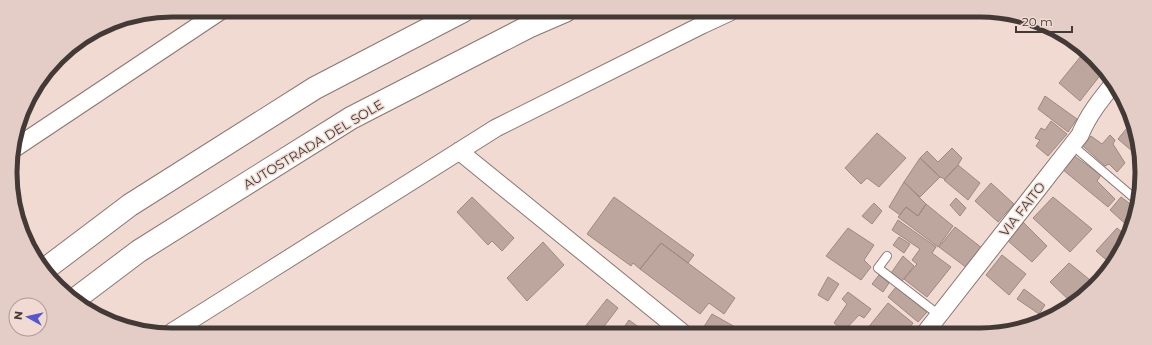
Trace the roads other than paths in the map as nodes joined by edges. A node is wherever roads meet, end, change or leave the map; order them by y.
1 (212, 17) edge
2 (451, 17) edge
3 (553, 17) edge
4 (719, 17) edge
5 (1112, 92) edge
6 (19, 145) edge
7 (1072, 146) junction
8 (459, 151) junction
9 (1133, 197) edge
10 (887, 256) dead end
11 (49, 267) edge
12 (79, 296) edge
13 (939, 315) junction
14 (178, 328) edge
15 (677, 328) edge
16 (929, 328) edge

1 - 6 street
2 - 11 highway
3 - 12 highway, AUTOSTRADA DEL SOLE
4 - 8 street
5 - 7 street, VIA FAITO
7 - 9 lane
7 - 13 street, VIA FAITO
8 - 14 street
8 - 15 street
10 - 13 lane
13 - 16 street, VIA FAITO

